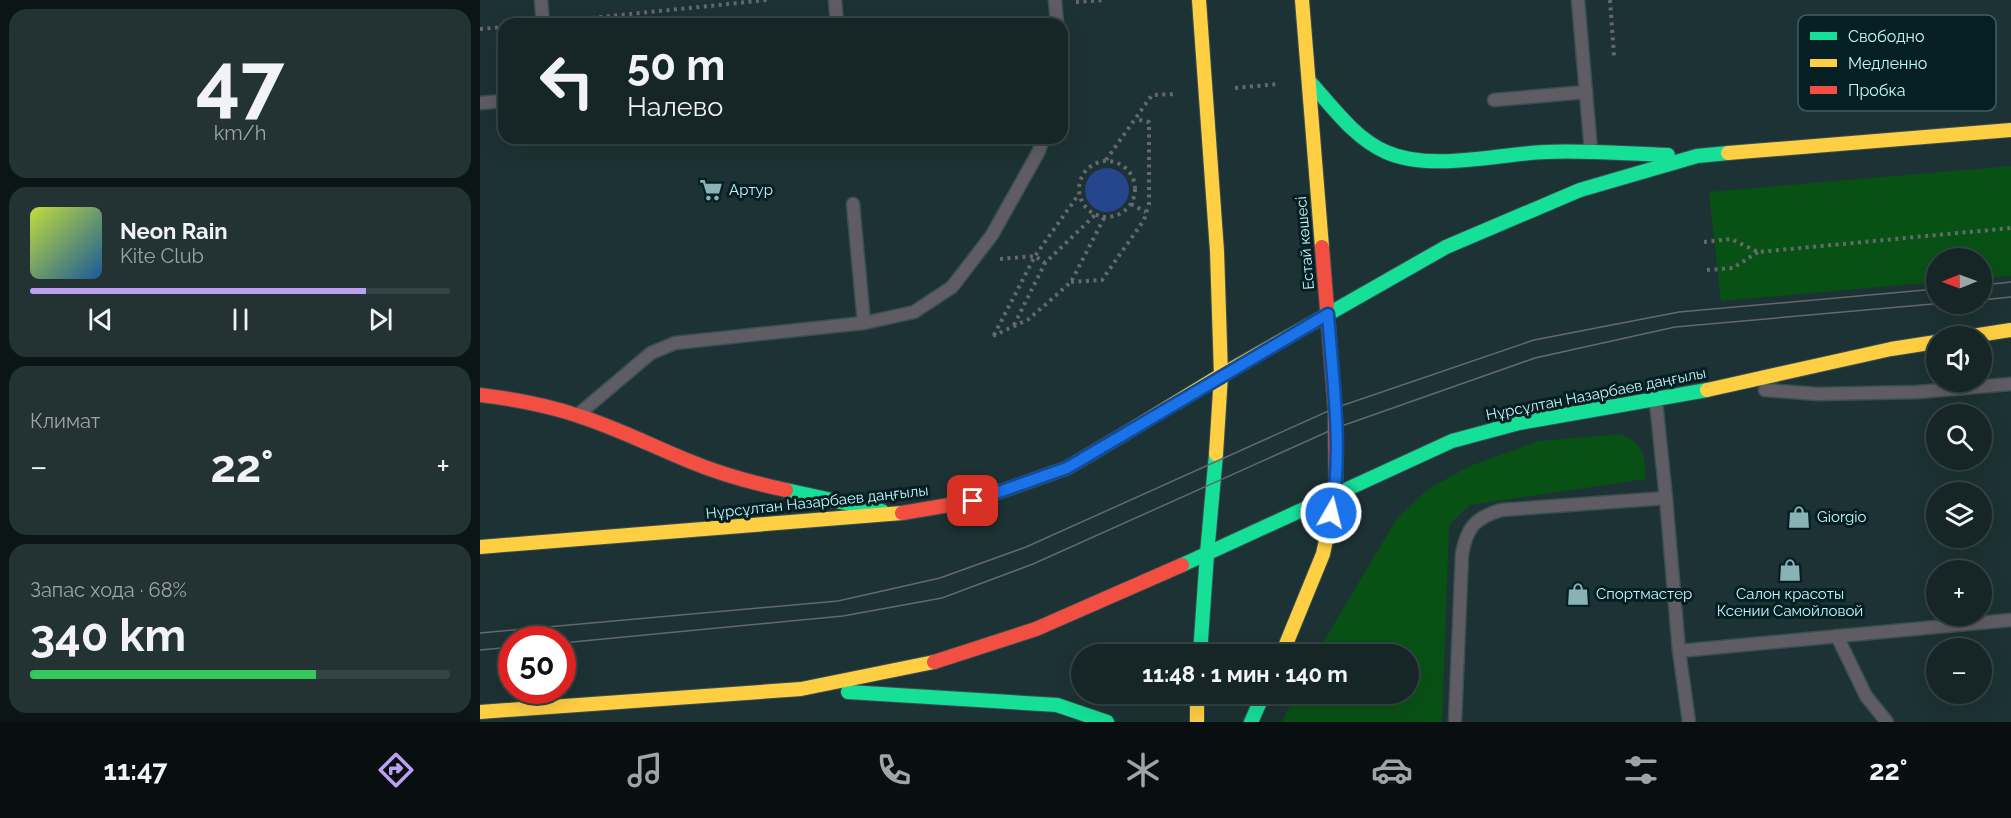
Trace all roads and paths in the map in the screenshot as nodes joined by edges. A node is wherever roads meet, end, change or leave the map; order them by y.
1 (541, 0) edge
2 (767, 0) edge
3 (835, 0) edge
4 (1105, 0) edge
5 (1199, 0) edge
6 (1302, 0) edge
7 (1578, 0) edge
8 (1610, 0) edge
9 (1055, 2) edge
10 (543, 18) edge
11 (592, 18) edge
12 (836, 18) edge
13 (1056, 18) edge
14 (498, 28) edge
15 (480, 29) edge
16 (1614, 56) dead end
17 (1309, 81) junction
18 (1285, 83) dead end
19 (1228, 88) dead end
20 (1586, 92) junction
21 (1176, 93) dead end
22 (1494, 100) dead end
23 (498, 101) edge
24 (480, 103) edge
25 (1136, 119) junction
26 (2011, 130) edge
27 (1041, 144) edge
28 (1592, 153) junction
29 (1697, 156) junction
30 (1106, 161) junction
31 (1079, 194) junction
32 (854, 204) dead end
33 (1131, 204) junction
34 (1146, 212) junction
35 (1095, 215) junction
36 (1104, 218) junction
37 (2011, 228) edge
38 (1704, 242) dead end
39 (1758, 252) junction
40 (1035, 256) junction
41 (971, 262) junction
42 (1045, 262) junction
43 (1707, 270) dead end
44 (1071, 282) junction
45 (1328, 314) junction
46 (864, 323) junction
47 (1014, 326) junction
48 (2011, 330) edge
49 (1992, 333) edge
50 (1926, 344) edge
51 (1221, 375) junction
52 (2011, 384) edge
53 (1719, 388) junction
54 (480, 395) edge
55 (1655, 398) junction
56 (577, 415) junction
57 (1336, 493) junction
58 (1666, 498) junction
59 (896, 514) junction
60 (480, 548) edge
61 (1207, 554) junction
62 (2011, 620) edge
63 (1837, 636) junction
64 (1201, 644) edge
65 (1286, 644) edge
66 (1679, 651) junction
67 (801, 689) junction
68 (1197, 704) edge
69 (1259, 704) edge
70 (480, 712) edge
71 (1107, 722) edge
72 (1197, 722) edge
73 (1251, 722) edge
74 (1455, 722) edge
75 (1689, 722) edge
76 (1887, 722) edge

1 - 10 lane
2 - 11 path
3 - 12 lane
4 - 9 path
5 - 51 main road
6 - 17 main road, Естай көшесі
7 - 20 lane
8 - 16 path
9 - 13 lane
14 - 15 path
17 - 28 main road
17 - 45 main road, Естай көшесі
18 - 19 path
20 - 22 lane
20 - 28 lane
21 - 25 path
23 - 24 lane
25 - 30 path
25 - 34 path
26 - 29 main road, Нұрсұлтан Назарбаев даңғылы
27 - 41 lane
28 - 29 main road
29 - 45 main road, Нұрсұлтан Назарбаев даңғылы
30 - 31 path
30 - 33 path
31 - 35 path
31 - 40 path
32 - 46 lane
33 - 34 path
33 - 36 path
34 - 44 path
35 - 36 path
35 - 42 path
36 - 44 path
37 - 39 path
38 - 39 path
39 - 43 path
40 - 41 path
40 - 42 path
40 - 47 path
41 - 46 lane
42 - 47 path
44 - 47 path
45 - 51 main road, Нұрсұлтан Назарбаев даңғылы
45 - 57 main road, Естай көшесі
46 - 56 lane
48 - 49 main road
50 - 53 main road, Нұрсұлтан Назарбаев даңғылы
51 - 59 main road, Нұрсұлтан Назарбаев даңғылы
51 - 61 main road
52 - 53 lane
53 - 55 main road, Нұрсұлтан Назарбаев даңғылы
54 - 56 main road
55 - 57 main road, Нұрсұлтан Назарбаев даңғылы
55 - 58 lane
56 - 59 main road
57 - 61 main road, Нұрсұлтан Назарбаев даңғылы
57 - 65 main road, Естай көшесі
58 - 66 lane
58 - 74 lane
59 - 60 main road, Нұрсұлтан Назарбаев даңғылы
61 - 64 main road
61 - 67 main road, Нұрсұлтан Назарбаев даңғылы
62 - 63 lane
63 - 66 lane
63 - 76 lane
66 - 75 lane
67 - 70 main road, Нұрсұлтан Назарбаев даңғылы
67 - 71 main road
68 - 72 main road
69 - 73 main road

